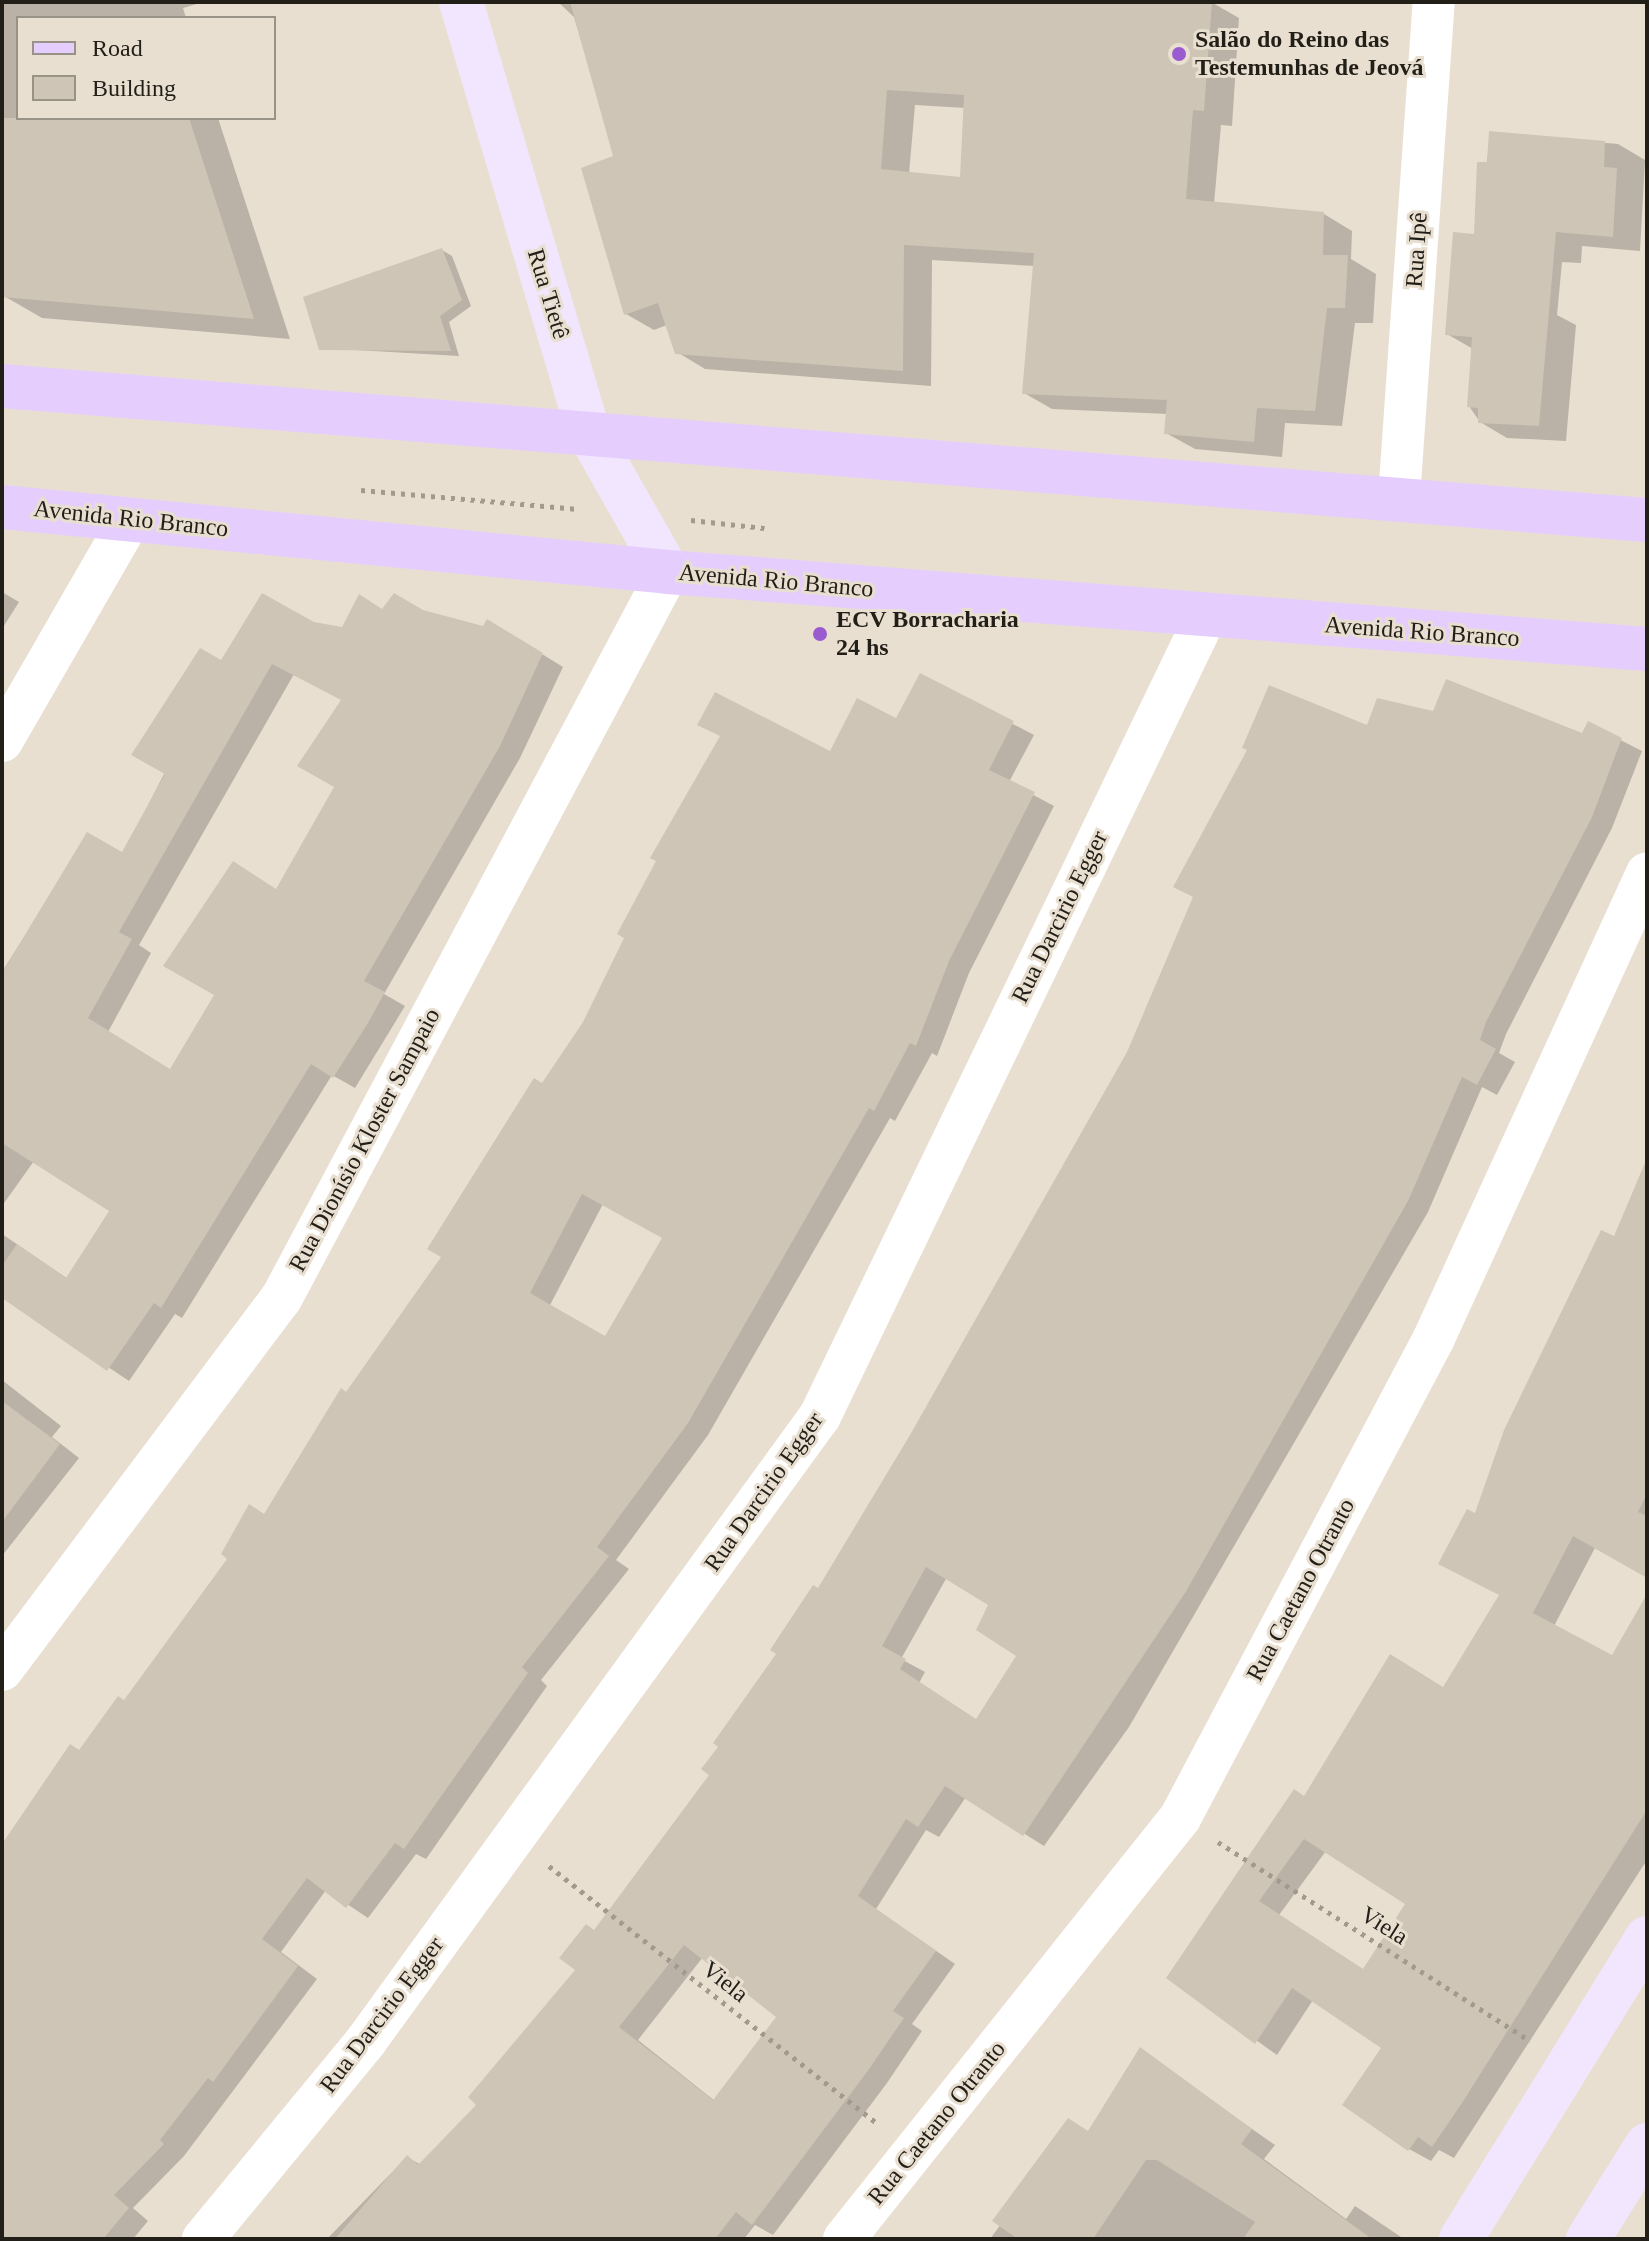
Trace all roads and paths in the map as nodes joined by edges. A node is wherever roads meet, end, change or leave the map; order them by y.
1 (461, 2) edge
2 (1434, 2) edge
3 (2, 386) edge
4 (589, 433) junction
5 (351, 489) dead end
6 (1399, 498) junction
7 (2, 507) edge
8 (635, 514) junction
9 (130, 519) junction
10 (1647, 520) edge
11 (776, 529) dead end
12 (668, 572) junction
13 (1206, 616) junction
14 (1647, 649) edge
15 (2, 741) edge
16 (1647, 873) edge
17 (2, 1670) edge
18 (1180, 1818) junction
19 (514, 1838) junction
20 (1647, 1938) edge
21 (1568, 2065) junction
22 (1647, 2145) edge
23 (915, 2153) junction
24 (203, 2239) edge
25 (844, 2239) edge
26 (1461, 2239) edge
27 (1588, 2239) edge

1 - 4 street, Rua Tietê
2 - 6 street, Rua Ipê
3 - 4 main road
4 - 6 main road
4 - 8 street, Rua Tietê
5 - 8 path
6 - 10 main road
7 - 9 main road, Avenida Rio Branco
8 - 11 path
8 - 12 street, Rua Tietê
9 - 12 main road, Avenida Rio Branco
9 - 15 street
12 - 13 main road, Avenida Rio Branco
12 - 17 street, Rua Dionísio Kloster Sampaio
13 - 14 main road, Avenida Rio Branco
13 - 19 street, Rua Darcirio Egger
16 - 18 street, Rua Caetano Otranto
18 - 21 path, Viela
18 - 23 street, Rua Caetano Otranto
19 - 23 path, Viela
19 - 24 street, Rua Darcirio Egger
20 - 21 street
21 - 26 street
22 - 27 street
23 - 25 street, Rua Caetano Otranto

